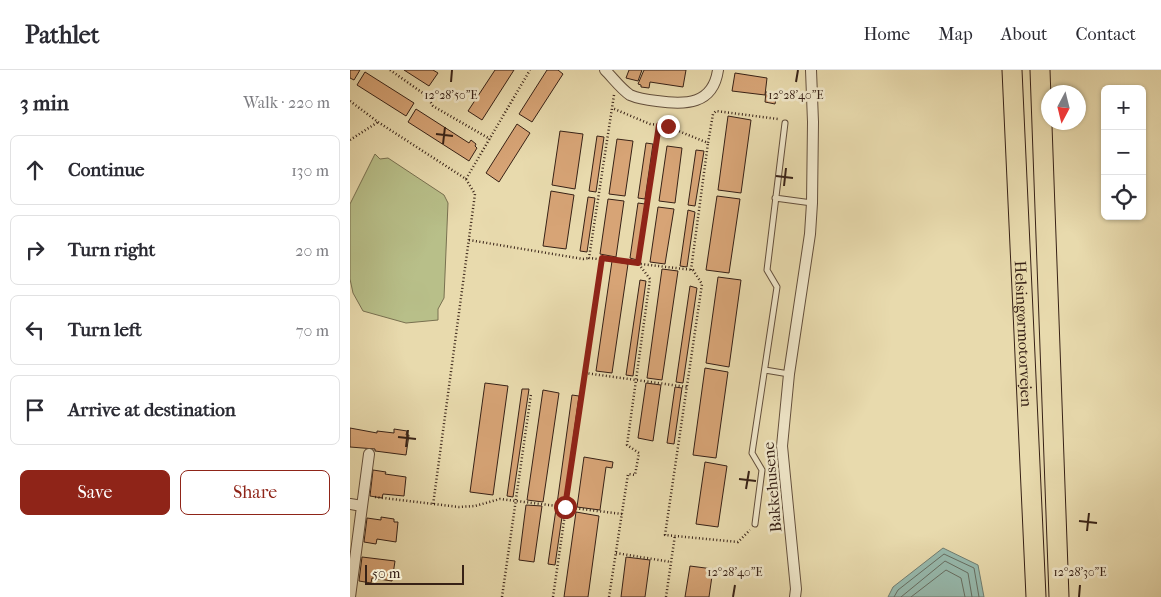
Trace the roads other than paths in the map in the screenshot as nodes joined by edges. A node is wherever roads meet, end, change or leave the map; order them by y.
1 (605, 70) edge
2 (718, 70) edge
3 (811, 70) edge
4 (1012, 70) edge
5 (1040, 70) edge
6 (785, 121) road end
7 (775, 198) junction
8 (812, 203) junction
9 (765, 370) junction
10 (789, 374) junction
11 (369, 454) dead end
12 (363, 501) junction
13 (350, 504) edge
14 (755, 524) road end
15 (352, 563) edge
16 (350, 597) edge
17 (795, 597) edge
18 (1036, 597) edge
19 (1059, 597) edge

1 - 2 street
3 - 8 street, Bakkehusene
4 - 18 highway, Helsingørmotorvejen
5 - 19 highway, Helsingørmotorvejen
6 - 7 lane, Bakkehusene
7 - 8 lane
7 - 9 lane, Bakkehusene
8 - 10 street, Bakkehusene
9 - 10 lane
9 - 14 lane, Bakkehusene
10 - 17 street, Bakkehusene
11 - 12 street
12 - 13 street
12 - 15 street
15 - 16 street

